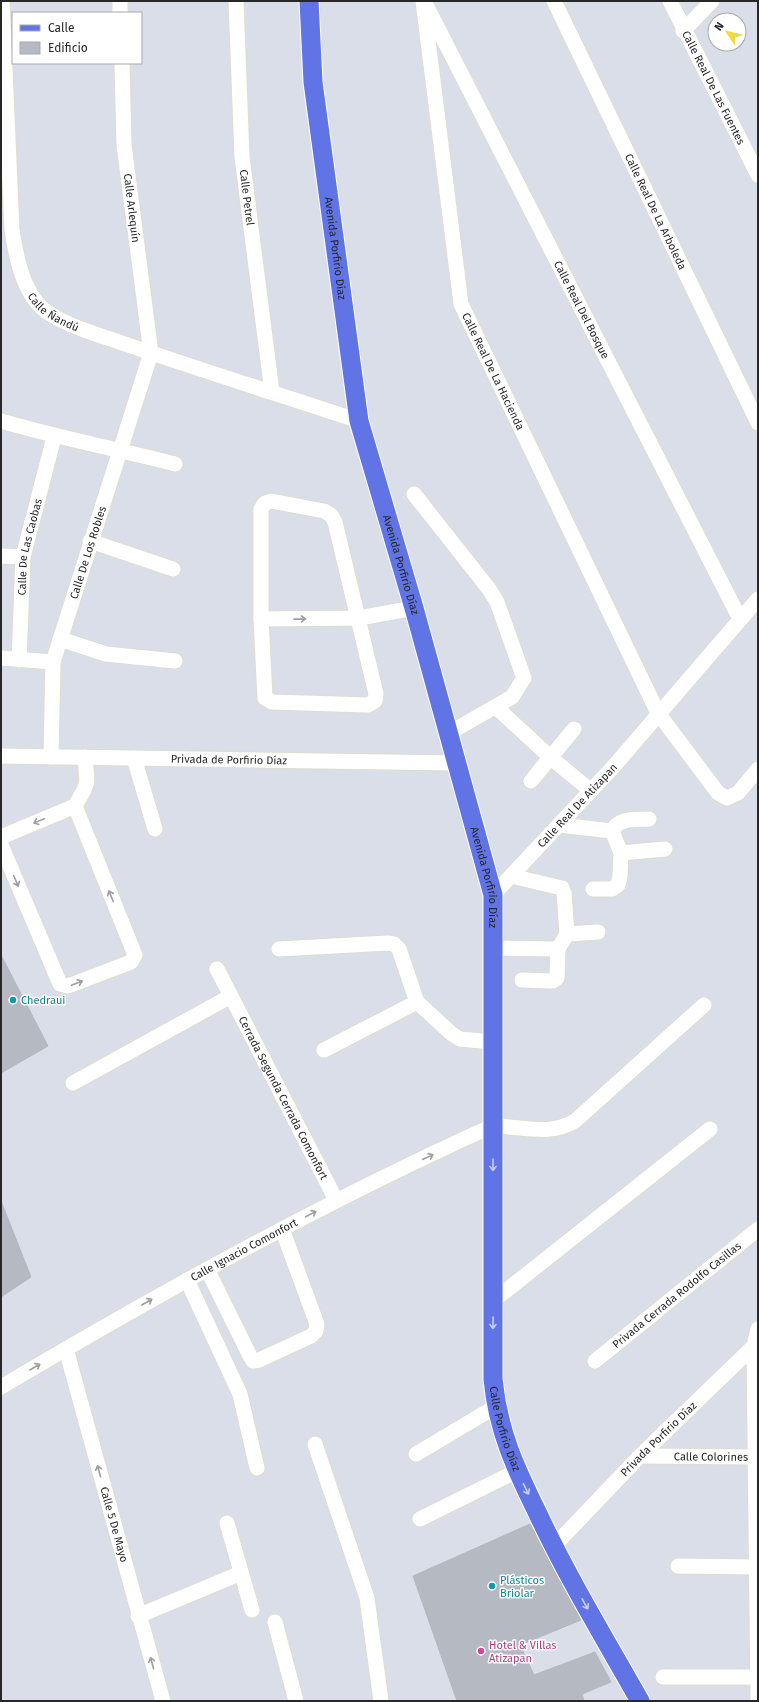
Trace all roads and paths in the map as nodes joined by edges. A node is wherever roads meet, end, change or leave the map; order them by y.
1 (2, 1) edge
2 (120, 1) edge
3 (236, 1) edge
4 (310, 1) edge
5 (423, 1) edge
6 (554, 1) edge
7 (670, 1) edge
8 (712, 1) edge
9 (120, 12) edge
10 (683, 30) junction
11 (122, 64) edge
12 (758, 175) edge
13 (151, 353) junction
14 (272, 392) junction
15 (359, 420) junction
16 (1, 421) edge
17 (758, 423) edge
18 (54, 437) junction
19 (119, 450) junction
20 (175, 464) dead end
21 (414, 494) dead end
22 (90, 541) junction
23 (1, 556) edge
24 (23, 557) junction
25 (173, 569) dead end
26 (758, 599) edge
27 (414, 608) junction
28 (358, 618) junction
29 (261, 619) junction
30 (740, 619) junction
31 (60, 639) junction
32 (1, 658) edge
33 (19, 660) junction
34 (175, 661) dead end
35 (53, 662) junction
36 (496, 707) junction
37 (658, 713) junction
38 (574, 729) dead end
39 (449, 733) junction
40 (1, 756) edge
41 (51, 757) junction
42 (85, 757) junction
43 (550, 757) junction
44 (134, 758) junction
45 (457, 764) junction
46 (758, 769) edge
47 (531, 781) dead end
48 (591, 791) junction
49 (75, 806) junction
50 (649, 819) dead end
51 (559, 825) junction
52 (155, 829) dead end
53 (612, 831) junction
54 (1, 837) edge
55 (1, 845) edge
56 (665, 849) dead end
57 (621, 853) junction
58 (511, 876) junction
59 (593, 889) dead end
60 (494, 895) junction
61 (598, 932) dead end
62 (567, 934) junction
63 (493, 948) junction
64 (279, 949) dead end
65 (558, 949) junction
66 (217, 969) dead end
67 (522, 980) dead end
68 (231, 996) junction
69 (417, 1002) junction
70 (704, 1005) dead end
71 (493, 1042) junction
72 (324, 1050) dead end
73 (73, 1083) dead end
74 (493, 1126) junction
75 (710, 1129) dead end
76 (336, 1200) junction
77 (282, 1229) junction
78 (758, 1229) edge
79 (207, 1269) junction
80 (187, 1280) junction
81 (493, 1301) junction
82 (758, 1329) edge
83 (756, 1346) edge
84 (66, 1349) junction
85 (595, 1361) dead end
86 (1, 1387) edge
87 (495, 1407) junction
88 (315, 1444) dead end
89 (416, 1454) dead end
90 (640, 1456) junction
91 (757, 1457) edge
92 (257, 1468) dead end
93 (517, 1471) junction
94 (420, 1519) dead end
95 (227, 1523) dead end
96 (553, 1547) junction
97 (678, 1566) dead end
98 (757, 1567) edge
99 (241, 1573) junction
100 (252, 1610) dead end
101 (138, 1616) junction
102 (275, 1622) dead end
103 (758, 1677) edge
104 (663, 1678) dead end
105 (163, 1701) edge
106 (296, 1701) edge
107 (381, 1701) edge
108 (640, 1701) edge
109 (758, 1701) edge

1 - 13 street, Calle Ñandú
2 - 9 street
3 - 14 street, Calle Petrel
4 - 15 main road, Avenida Porfirio Díaz
5 - 30 street, Calle Real Del Bosque
5 - 37 street, Calle Real De La Hacienda
6 - 17 street, Calle Real De La Arboleda
7 - 10 street, Calle Real De Las Fuentes
8 - 10 street
10 - 12 street, Calle Real De Las Fuentes
11 - 13 street, Calle Arlequín
13 - 14 street, Calle Ñandú
13 - 19 street, Calle De Los Robles
14 - 15 street, Calle Ñandú
15 - 27 main road, Avenida Porfirio Díaz
16 - 18 street
18 - 19 street
18 - 24 street, Calle De Las Caobas
19 - 20 street
19 - 22 street, Calle De Los Robles
21 - 36 street
22 - 25 street
22 - 31 street, Calle De Los Robles
23 - 24 street
24 - 33 street, Calle De Las Caobas
26 - 30 street, Calle Real De Atizapan
27 - 28 street
27 - 39 main road, Avenida Porfirio Díaz
29 -> 28 street
28 - 29 street
28 - 29 street
30 - 37 street, Calle Real De Atizapan
31 - 34 street
31 - 35 street, Calle De Los Robles
32 - 33 street
33 - 35 street
35 - 41 street, Calle De Los Robles
36 - 39 street
36 - 43 street
37 - 46 street, Calle Real De La Hacienda
37 - 48 street, Calle Real De Atizapan
38 - 43 street
39 - 45 main road, Avenida Porfirio Díaz
40 - 41 street, Privada de Porfirio Díaz
41 - 42 street, Privada de Porfirio Díaz
42 - 44 street, Privada de Porfirio Díaz
42 - 49 street
43 - 47 street
43 - 48 street
44 - 45 street, Privada de Porfirio Díaz
44 - 52 street
45 - 60 main road, Avenida Porfirio Díaz
48 - 51 street, Calle Real De Atizapan
49 -> 54 street
55 -> 49 street
50 - 53 street
51 - 53 street
51 - 58 street, Calle Real De Atizapan
53 - 57 street
56 - 57 street
57 - 59 street
58 - 60 street, Calle Real De Atizapan
58 - 62 street
60 - 63 main road, Avenida Porfirio Díaz
61 - 62 street
62 - 65 street
63 - 65 street
63 - 71 main road, Avenida Porfirio Díaz
64 - 69 street
65 - 67 street
66 - 68 street, Cerrada Segunda Cerrada Comonfort
68 - 73 street
68 - 76 street, Cerrada Segunda Cerrada Comonfort
69 - 71 street
69 - 72 street
70 - 74 street
71 - 74 main road, Avenida Porfirio Díaz
76 -> 74 street, Calle Ignacio Comonfort
74 -> 81 main road, Calle Porfirio Díaz
75 - 81 street
77 -> 76 street, Calle Ignacio Comonfort
77 - 79 street, Calle Ignacio Comonfort
77 - 79 street
78 - 85 street, Privada Cerrada Rodolfo Casillas
79 - 80 street, Calle Ignacio Comonfort
84 -> 80 street, Calle Ignacio Comonfort
80 - 92 street
81 -> 87 main road, Calle Porfirio Díaz
82 - 83 street
83 - 90 street, Privada Porfirio Díaz
83 - 91 street
86 -> 84 street, Calle Ignacio Comonfort
101 -> 84 street, Calle 5 De Mayo
87 - 89 street
87 - 93 main road, Calle Porfirio Díaz
88 - 107 street
90 - 91 street, Calle Colorines
90 - 96 street, Privada Porfirio Díaz
91 - 98 street
93 - 94 street
93 -> 96 main road, Calle Porfirio Díaz
95 - 99 street
96 -> 108 main road, Calle Porfirio Díaz
97 - 98 street
98 - 103 street
99 - 100 street
99 - 101 street
105 -> 101 street, Calle 5 De Mayo
102 - 106 street
103 - 104 street
103 - 109 street

